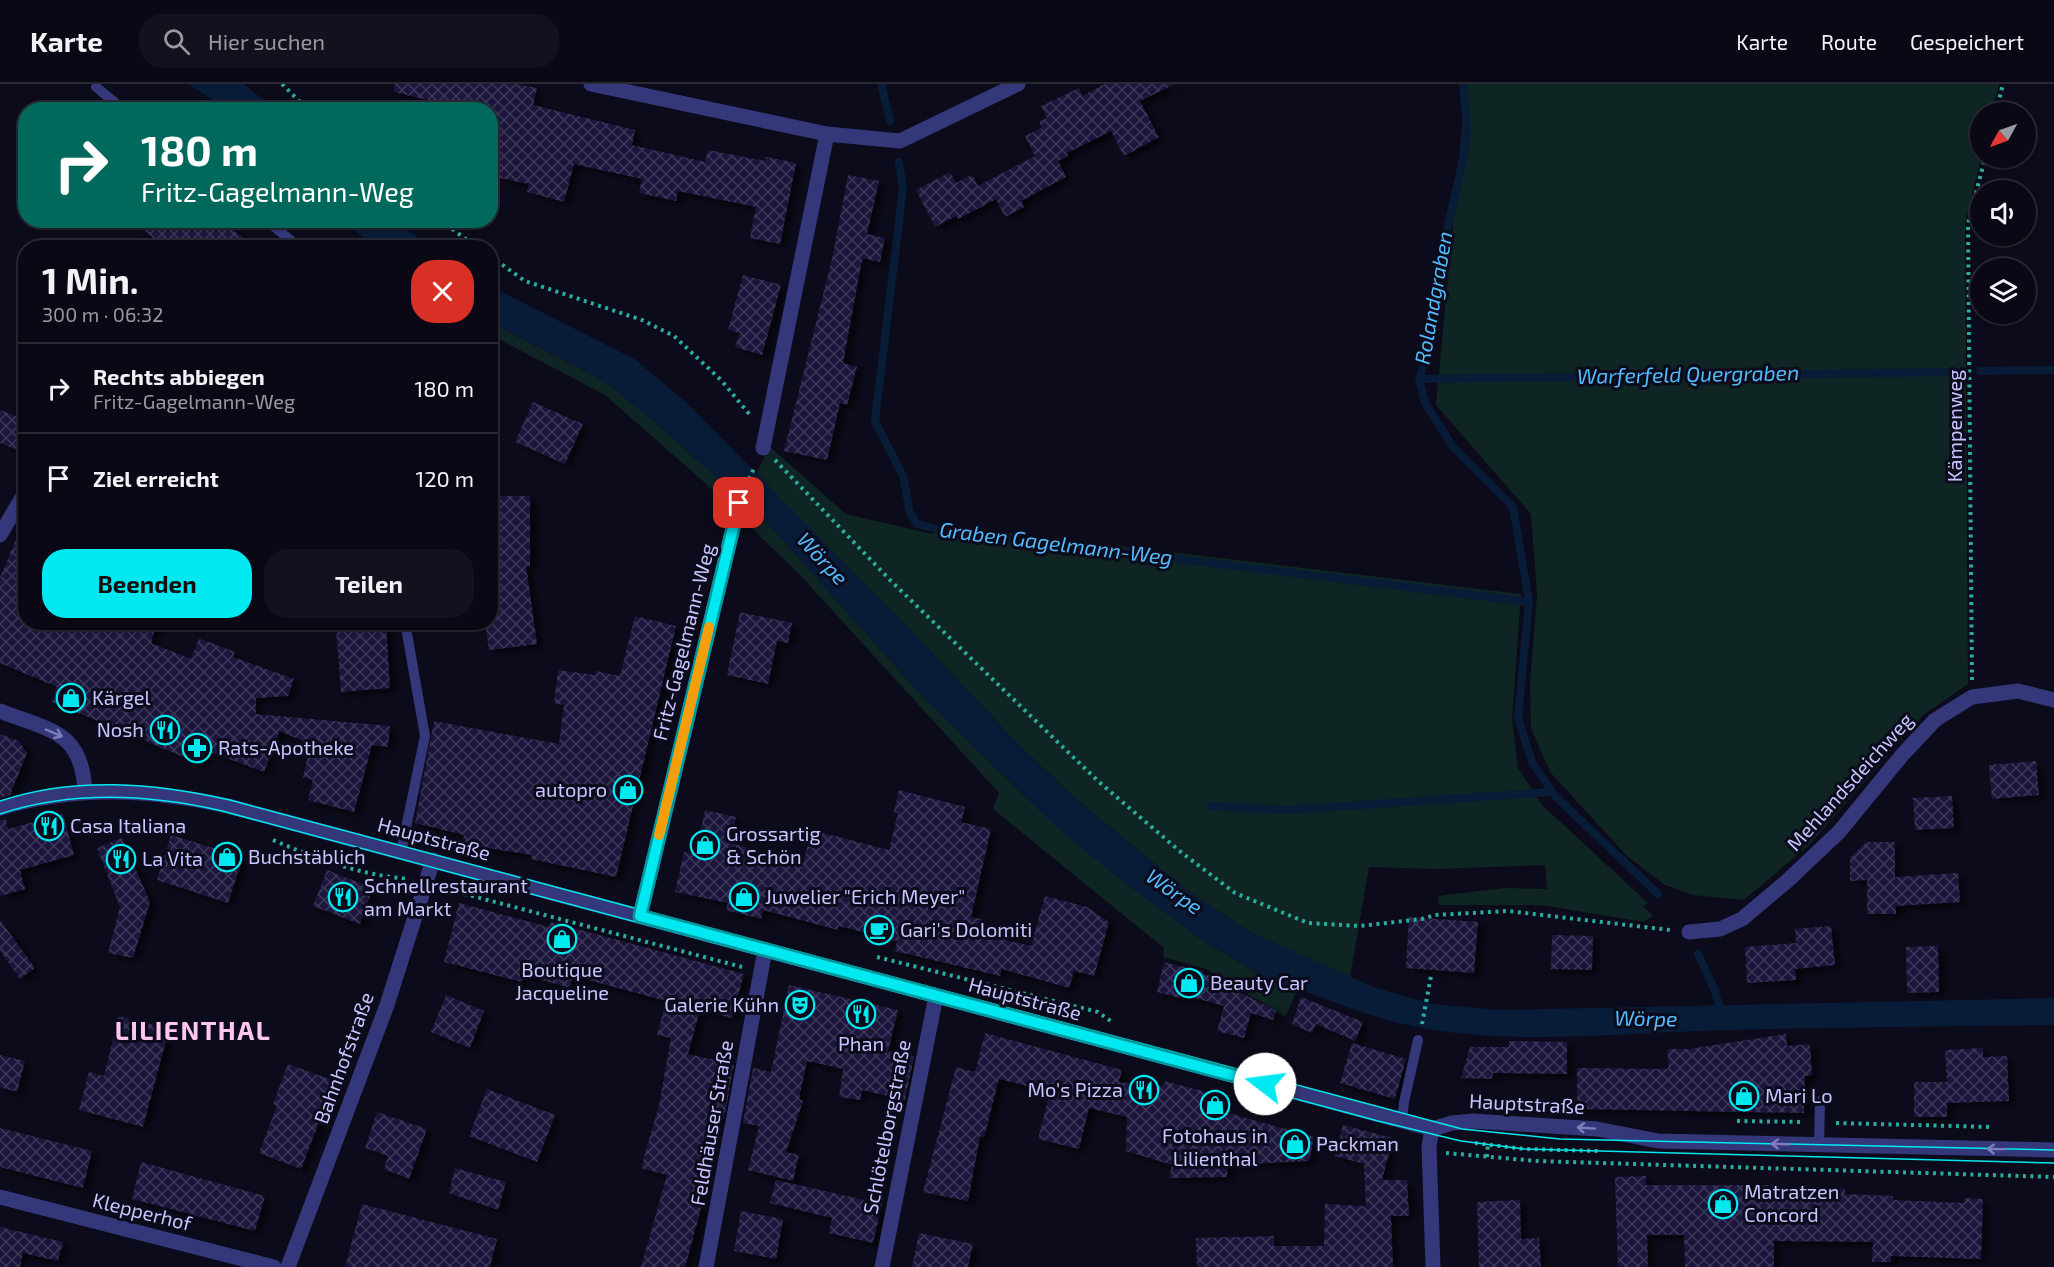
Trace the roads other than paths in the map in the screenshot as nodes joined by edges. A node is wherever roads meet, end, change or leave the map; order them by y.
1 (591, 84) edge
2 (1018, 84) edge
3 (96, 87) dead end
4 (114, 102) edge
5 (827, 134) junction
6 (276, 228) edge
7 (290, 240) edge
8 (763, 448) road end
9 (739, 503) road end
10 (18, 505) edge
11 (0, 535) edge
12 (406, 630) edge
13 (2054, 700) edge
14 (0, 711) edge
15 (85, 792) junction
16 (0, 808) edge
17 (401, 852) junction
18 (433, 861) junction
19 (640, 916) junction
20 (1689, 932) road end
21 (765, 950) junction
22 (936, 996) junction
23 (1418, 1040) road end
24 (1820, 1101) dead end
25 (1402, 1122) junction
26 (1432, 1129) junction
27 (1819, 1145) junction
28 (2054, 1150) edge
29 (0, 1197) edge
30 (274, 1267) edge
31 (288, 1267) edge
32 (706, 1267) edge
33 (882, 1267) edge
34 (1433, 1267) edge

1 - 5 street
2 - 5 street
3 - 4 lane
5 - 8 street
6 - 7 lane
9 - 19 street, Fritz-Gagelmann-Weg
10 - 11 street
12 - 17 lane
13 - 20 street, Mehlandsdeichweg
14 -> 15 street
15 - 16 street, Hauptstraße
15 - 17 street, Hauptstraße
17 - 18 street, Hauptstraße
18 - 19 street, Hauptstraße
18 - 31 street, Bahnhofstraße
19 - 21 street, Hauptstraße
21 - 22 street, Hauptstraße
21 - 32 street, Feldhäuser Straße
22 - 25 street, Hauptstraße
22 - 33 street, Schlötelborgstraße
23 - 25 lane
24 - 27 lane
25 - 26 street, Hauptstraße
27 -> 26 street, Hauptstraße
26 - 34 street
28 -> 27 street, Hauptstraße
29 - 30 street, Klepperhof

